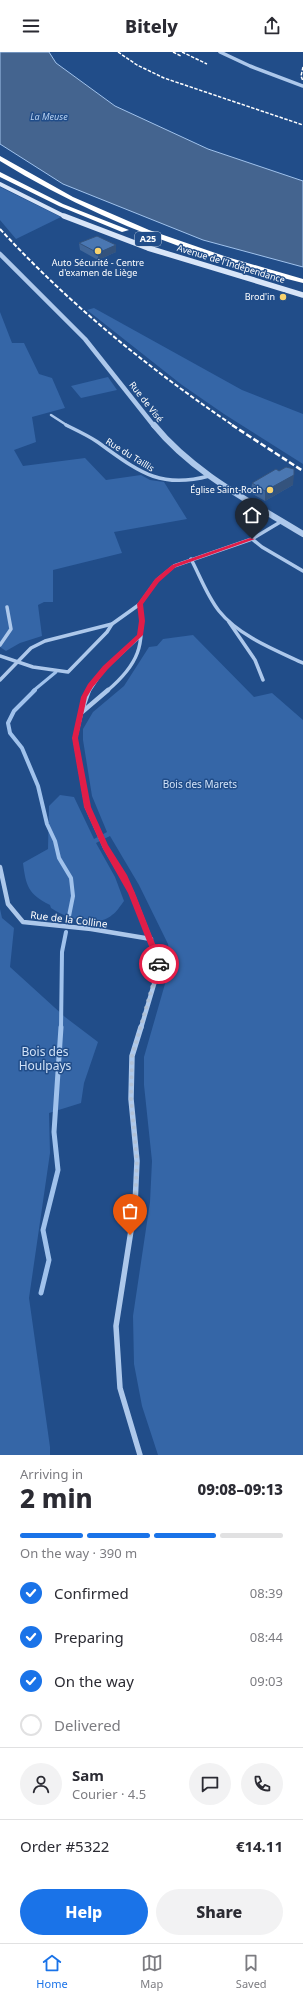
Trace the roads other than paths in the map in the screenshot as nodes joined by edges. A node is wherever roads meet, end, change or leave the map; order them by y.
1 (220, 52) edge
2 (303, 86) edge
3 (0, 158) edge
4 (0, 174) edge
5 (0, 184) edge
6 (0, 254) edge
7 (303, 281) edge
8 (303, 287) edge
9 (303, 294) edge
10 (51, 415) dead end
11 (209, 476) junction
12 (282, 521) junction
13 (303, 534) edge
14 (252, 539) junction
15 (191, 559) junction
16 (303, 571) edge
17 (140, 604) junction
18 (7, 607) dead end
19 (229, 622) junction
20 (112, 624) junction
21 (140, 635) junction
22 (0, 645) edge
23 (0, 656) edge
24 (16, 662) junction
25 (303, 663) edge
26 (0, 680) edge
27 (263, 680) dead end
28 (81, 713) junction
29 (0, 867) edge
30 (151, 939) junction
31 (140, 1455) edge

1 - 2 street
3 - 7 highway, A25
4 - 8 highway, A25
5 - 9 main road, Avenue de l'Indépendance
6 - 11 street, Rue de Visé
10 - 11 street, Rue du Taillis
11 - 12 street, Rue de Visé
12 - 13 street, Rue de Visé
12 - 14 street
14 - 15 street
14 - 16 street
15 - 17 street
15 - 19 street
17 - 20 street
17 - 21 street
18 - 22 street
19 - 25 street
19 - 27 street
20 - 24 street
20 - 24 street
21 - 28 street
21 - 28 street
23 - 24 street
24 - 26 street
28 - 30 street
29 - 30 street, Rue de la Colline
30 - 31 street

